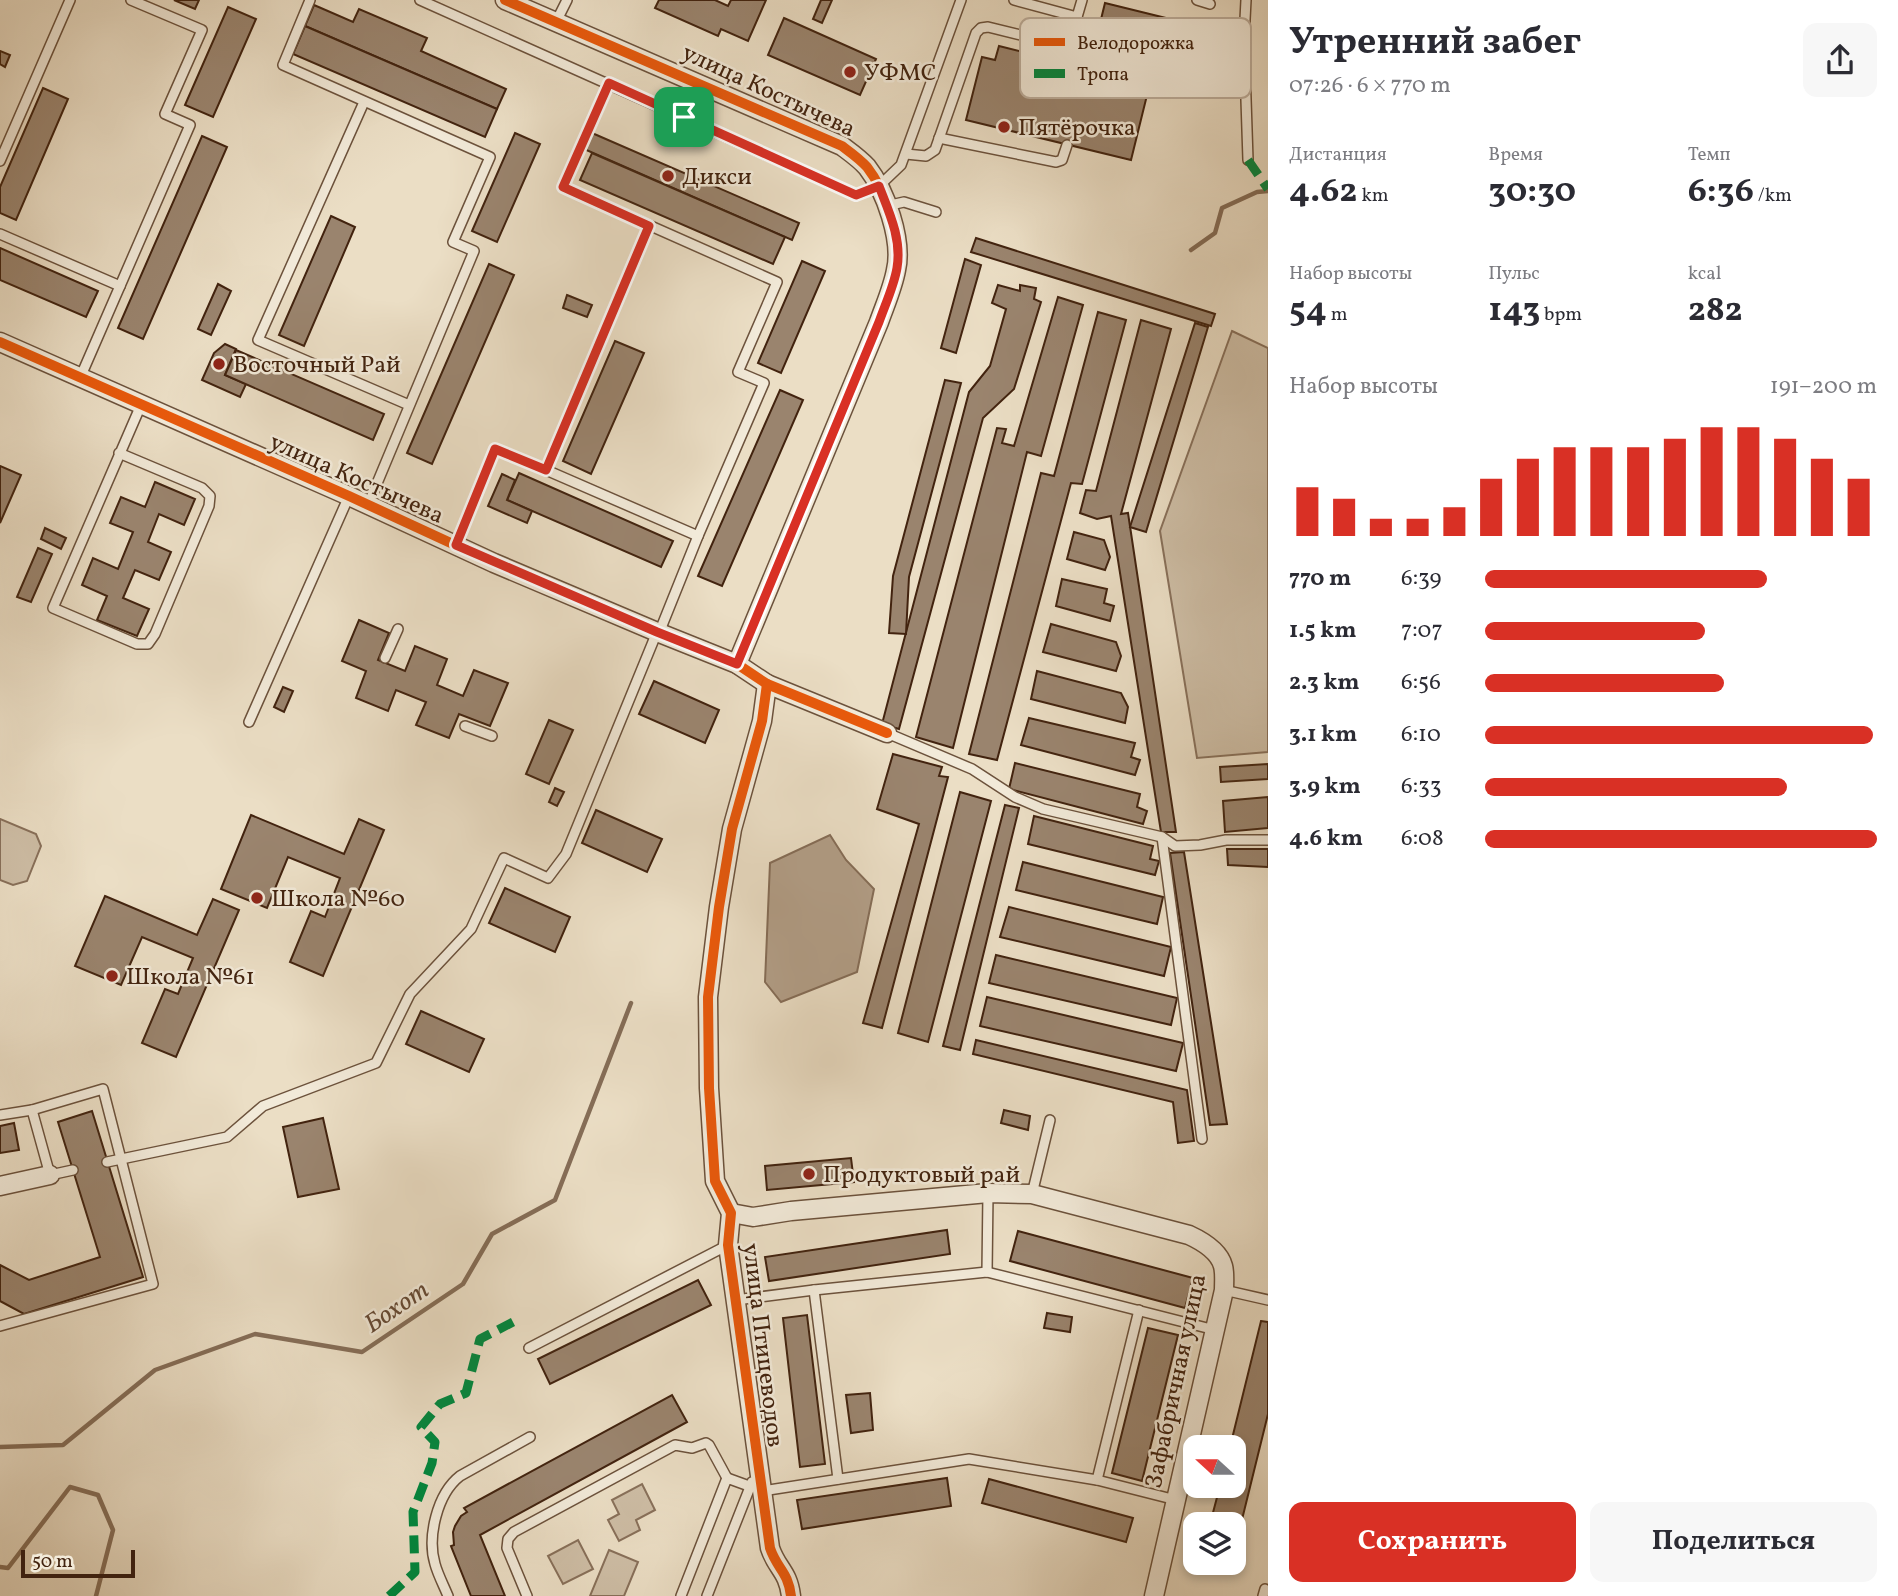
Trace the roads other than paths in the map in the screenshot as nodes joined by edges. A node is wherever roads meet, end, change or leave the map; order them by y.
1 (70, 0) edge
2 (131, 0) edge
3 (310, 0) edge
4 (420, 0) edge
5 (505, 0) edge
6 (567, 0) edge
7 (961, 0) edge
8 (1014, 0) edge
9 (1082, 0) edge
10 (1197, 0) edge
11 (1246, 0) edge
12 (1210, 4) dead end
13 (1077, 17) joint
14 (1245, 18) edge
15 (556, 23) junction
16 (1020, 35) edge
17 (609, 83) junction
18 (1246, 98) edge
19 (364, 102) junction
20 (939, 138) junction
21 (1068, 145) dead end
22 (906, 154) junction
23 (1248, 160) dead end
24 (0, 161) edge
25 (879, 186) junction
26 (886, 206) junction
27 (936, 212) dead end
28 (649, 226) junction
29 (0, 234) edge
30 (120, 286) junction
31 (0, 342) edge
32 (80, 377) junction
33 (141, 405) junction
34 (410, 405) junction
35 (119, 453) junction
36 (546, 470) junction
37 (349, 496) junction
38 (368, 505) junction
39 (698, 536) junction
40 (456, 545) junction
41 (398, 629) dead end
42 (658, 633) junction
43 (386, 658) dead end
44 (737, 664) junction
45 (767, 684) junction
46 (249, 722) dead end
47 (465, 726) dead end
48 (887, 733) joint
49 (492, 736) dead end
50 (1162, 837) junction
51 (1268, 840) edge
52 (32, 1110) junction
53 (0, 1115) edge
54 (1050, 1120) dead end
55 (1202, 1139) dead end
56 (122, 1159) junction
57 (107, 1162) dead end
58 (73, 1170) dead end
59 (50, 1175) junction
60 (0, 1186) edge
61 (988, 1194) junction
62 (1032, 1194) junction
63 (731, 1213) junction
64 (728, 1245) junction
65 (987, 1272) junction
66 (814, 1290) junction
67 (1224, 1290) junction
68 (736, 1300) junction
69 (1268, 1300) edge
70 (1139, 1310) junction
71 (0, 1326) edge
72 (1215, 1329) junction
73 (529, 1348) dead end
74 (530, 1437) dead end
75 (727, 1478) junction
76 (838, 1479) junction
77 (1097, 1480) junction
78 (757, 1485) junction
79 (1175, 1500) junction
80 (448, 1596) edge
81 (527, 1596) edge
82 (681, 1596) edge
83 (707, 1596) edge
84 (791, 1596) edge
85 (1154, 1596) edge

1 - 24 lane
2 - 30 lane
3 - 19 lane
4 - 17 lane
5 - 15 street, улица Костычева
6 - 15 lane
7 - 22 lane
8 - 13 lane
9 - 13 lane
10 - 12 lane
11 - 14 lane
15 - 25 street, улица Костычева
16 - 20 lane
17 - 25 lane
17 - 28 lane
18 - 23 lane
19 - 34 lane
19 - 34 lane
20 - 21 lane
20 - 22 lane
22 - 25 lane
25 - 26 street, улица Костычева
26 - 27 lane
26 - 44 street, улица Костычева
28 - 36 lane
28 - 39 lane
29 - 30 lane
30 - 32 lane
31 - 32 street, улица Костычева
32 - 33 street, улица Костычева
33 - 35 lane
33 - 37 street, улица Костычева
34 - 38 lane
35 - 35 lane
36 - 39 lane
36 - 40 lane
37 - 38 street, улица Костычева
37 - 46 lane
38 - 40 street, улица Костычева
39 - 42 lane
40 - 42 street, улица Костычева
41 - 43 lane
42 - 44 street, улица Костычева
42 - 56 lane
44 - 45 street, улица Костычева
45 - 48 street, улица Костычева
45 - 63 street, улица Птицеводов
47 - 49 lane
48 - 50 lane
50 - 51 lane
50 - 55 lane
52 - 53 lane
52 - 56 lane
52 - 59 lane
54 - 62 lane
56 - 57 lane
56 - 71 lane
58 - 59 lane
59 - 60 street
61 - 62 street, Зафабричная улица
61 - 63 street, Зафабричная улица
61 - 65 lane
62 - 67 street, Зафабричная улица
63 - 64 street, улица Птицеводов
64 - 68 street, улица Птицеводов
64 - 73 lane
65 - 66 lane
65 - 70 lane
66 - 68 lane
66 - 76 lane
67 - 69 lane
67 - 72 street, Зафабричная улица
68 - 78 street, улица Птицеводов
70 - 72 lane
70 - 77 lane
72 - 79 street, Зафабричная улица
74 - 80 lane
75 - 78 lane
75 - 81 lane
75 - 82 lane
76 - 77 lane
76 - 78 lane
77 - 79 lane
78 - 83 lane
78 - 84 street, улица Птицеводов
79 - 85 street, Зафабричная улица

